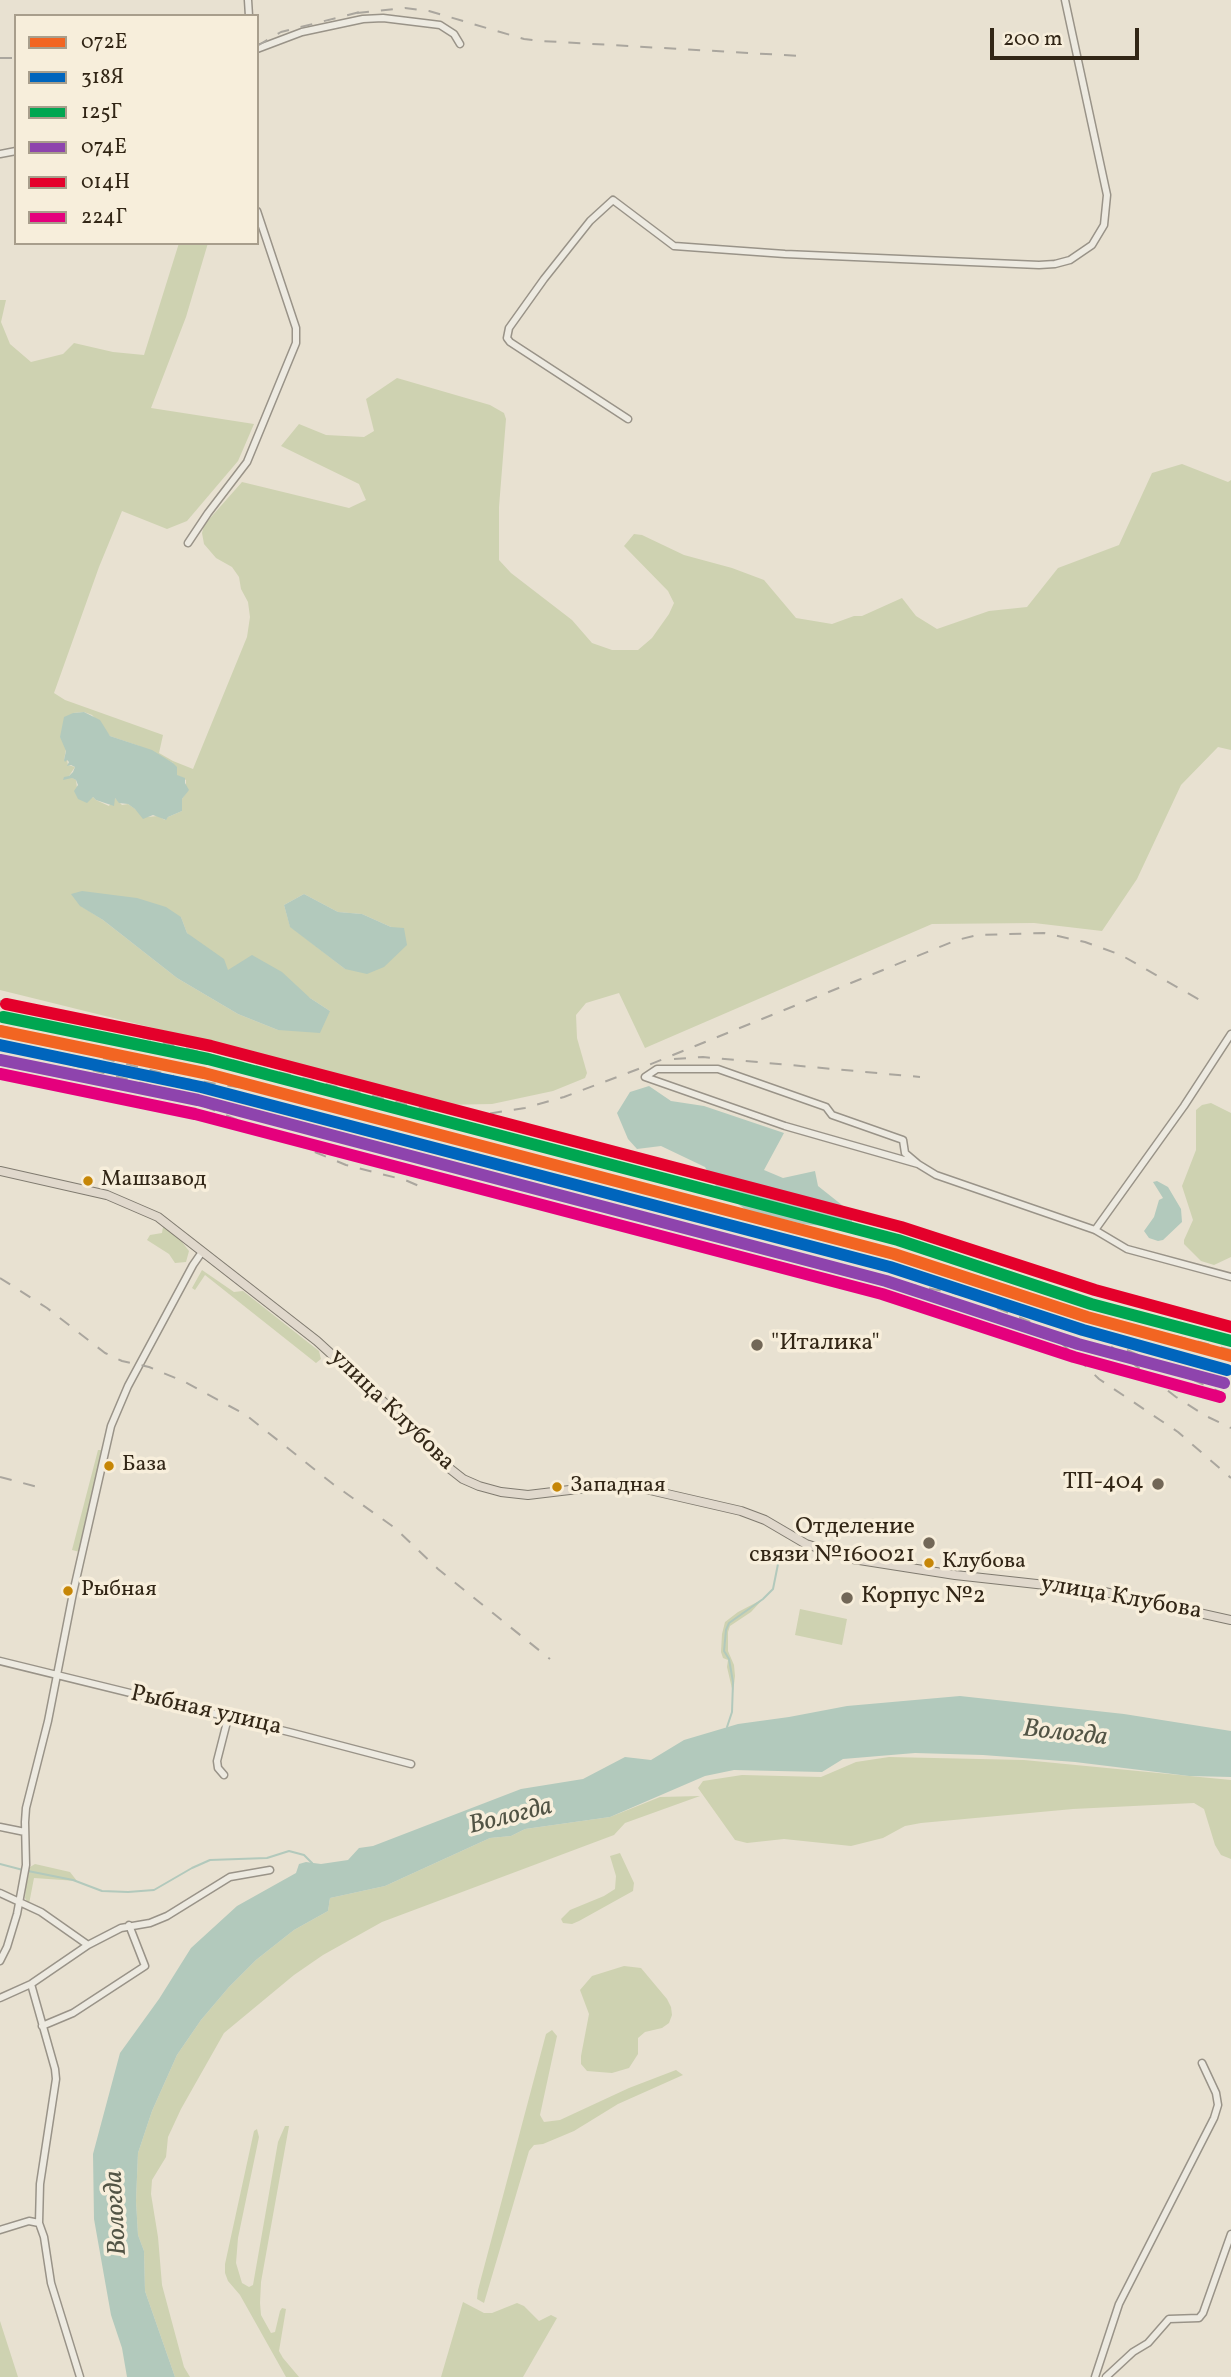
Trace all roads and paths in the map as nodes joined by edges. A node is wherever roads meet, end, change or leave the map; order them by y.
1 (1065, 0) edge
2 (460, 44) dead end
3 (259, 48) edge
4 (259, 217) edge
5 (628, 419) dead end
6 (188, 543) dead end
7 (1231, 1034) edge
8 (918, 1164) junction
9 (0, 1171) edge
10 (1095, 1230) junction
11 (202, 1252) junction
12 (1231, 1277) edge
13 (1231, 1620) edge
14 (0, 1661) edge
15 (57, 1675) junction
16 (228, 1718) junction
17 (411, 1764) dead end
18 (224, 1775) dead end
19 (0, 1827) edge
20 (25, 1832) junction
21 (270, 1870) dead end
22 (0, 1893) edge
23 (19, 1902) junction
24 (129, 1925) junction
25 (88, 1945) junction
26 (0, 1960) edge
27 (31, 1984) junction
28 (0, 1998) edge
29 (42, 2026) junction
30 (1202, 2063) dead end
31 (39, 2223) junction
32 (0, 2230) edge
33 (1231, 2234) edge
34 (80, 2377) edge
35 (1096, 2377) edge
36 (1106, 2377) edge

1 - 5 street
2 - 3 street
4 - 6 street
7 - 10 street
8 - 8 street
8 - 10 street
9 - 11 main road, улица Клубова
10 - 12 street
11 - 13 main road, улица Клубова
11 - 15 street
14 - 15 street, Рыбная улица
15 - 16 street, Рыбная улица
15 - 20 street
16 - 17 street, Рыбная улица
16 - 18 street
19 - 20 street
20 - 23 street
21 - 24 street
22 - 23 street
23 - 25 street
23 - 26 street
24 - 25 street
24 - 29 street
25 - 27 street
27 - 28 street
27 - 29 street
29 - 31 street
30 - 35 street
31 - 32 street
31 - 34 street
33 - 36 street

